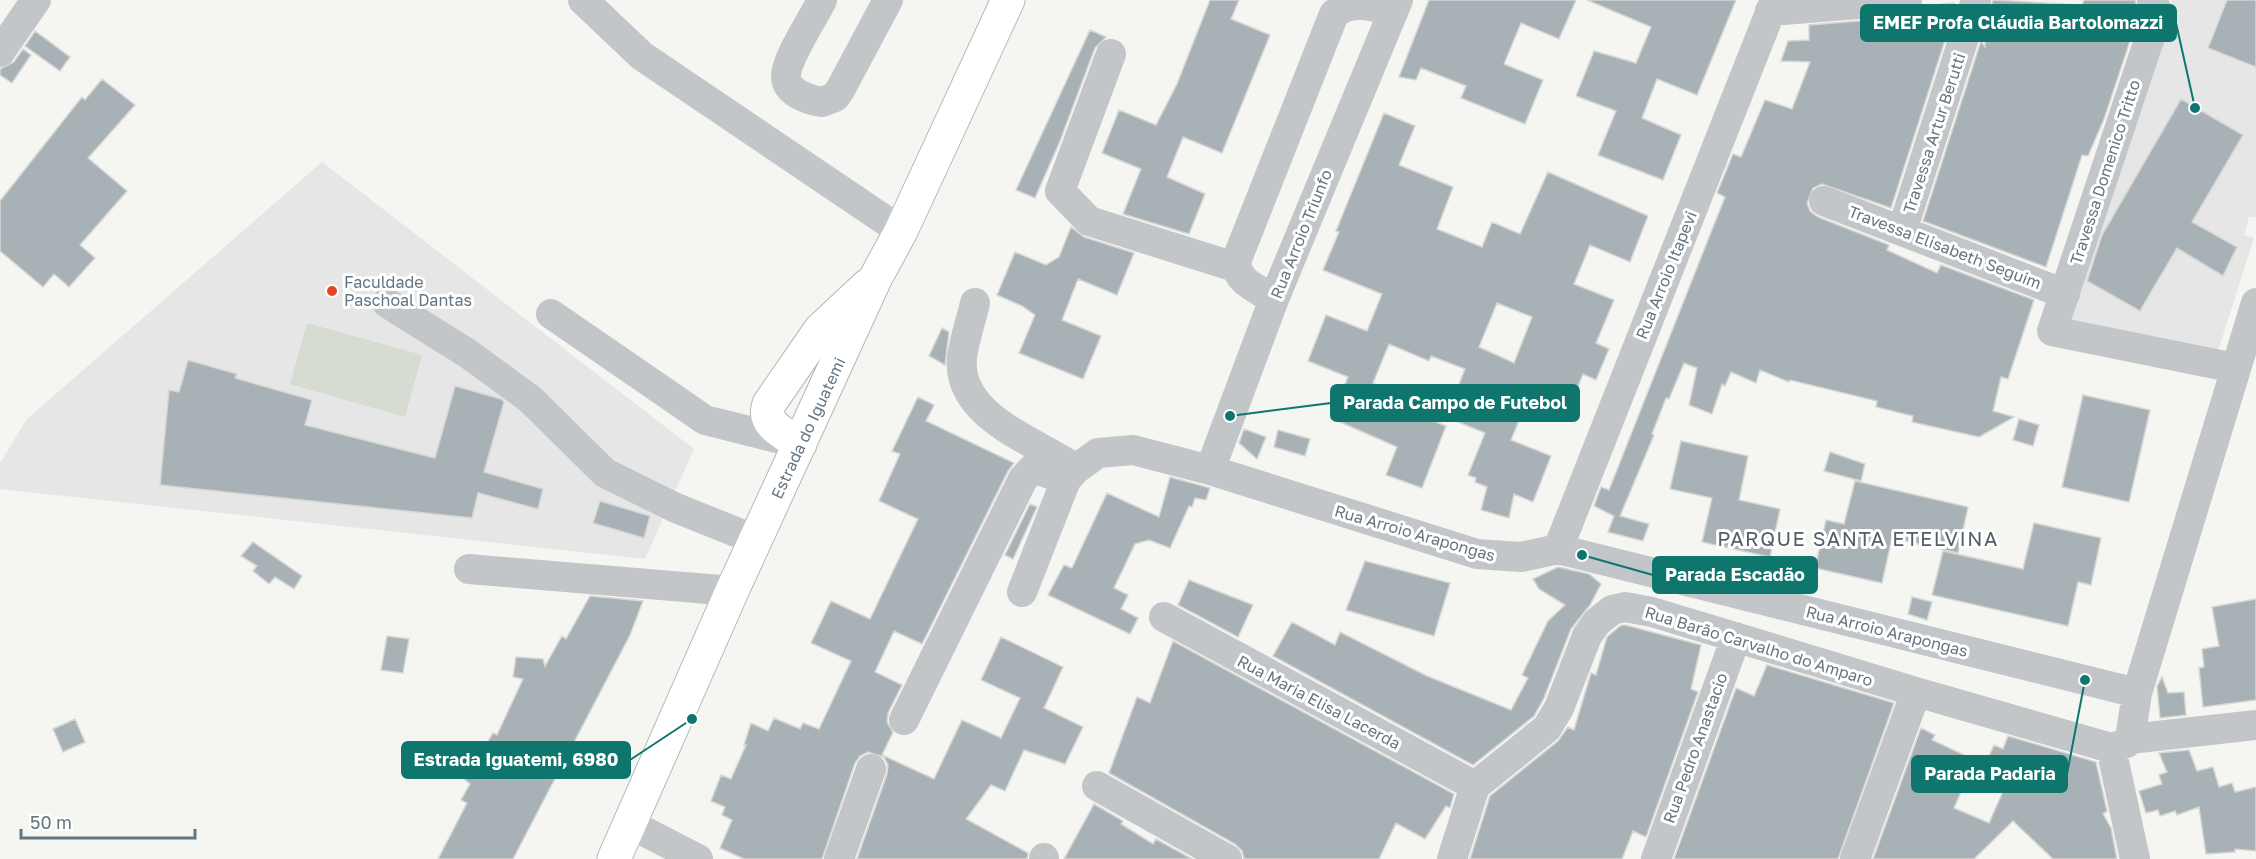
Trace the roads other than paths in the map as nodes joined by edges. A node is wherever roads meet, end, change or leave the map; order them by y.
1 (36, 0) edge
2 (583, 0) edge
3 (822, 0) edge
4 (888, 0) edge
5 (1008, 0) edge
6 (1907, 0) edge
7 (1976, 0) edge
8 (1395, 6) edge
9 (1773, 6) edge
10 (2155, 6) edge
11 (0, 52) edge
12 (1111, 54) dead end
13 (1824, 201) dead end
14 (901, 231) junction
15 (1902, 231) junction
16 (1236, 267) junction
17 (875, 279) junction
18 (2065, 294) junction
19 (1274, 299) junction
20 (387, 303) dead end
21 (975, 303) dead end
22 (2256, 303) edge
23 (551, 314) dead end
24 (2235, 368) junction
25 (800, 444) junction
26 (1210, 470) junction
27 (1071, 474) junction
28 (756, 540) junction
29 (1558, 549) junction
30 (469, 569) dead end
31 (732, 591) junction
32 (1022, 592) dead end
33 (1164, 617) dead end
34 (1736, 637) junction
35 (1916, 692) junction
36 (2137, 693) junction
37 (904, 720) dead end
38 (2256, 725) edge
39 (2121, 743) junction
40 (871, 769) dead end
41 (1097, 786) dead end
42 (1474, 786) junction
43 (630, 824) junction
44 (614, 859) edge
45 (698, 859) edge
46 (839, 859) edge
47 (1227, 859) edge
48 (1452, 859) edge
49 (1656, 859) edge
50 (1855, 859) edge
51 (2135, 859) edge

1 - 11 street
2 - 14 street
3 - 4 street
5 - 14 main road, Estrada do Iguatemi
6 - 9 street
7 - 15 street, Travessa Artur Berutti
8 - 16 street
8 - 19 street, Rua Arroio Triunfo
9 - 29 street, Rua Arroio Itapevi
10 - 18 street, Travessa Domenico Tritto
12 - 16 street
13 - 15 street, Travessa Elisabeth Seguim
14 - 17 main road, Estrada do Iguatemi
15 - 18 street, Travessa Elisabeth Seguim
16 - 19 street
17 - 25 main road, Estrada do Iguatemi
17 - 25 main road
18 - 24 street, Travessa Domenico Tritto
19 - 26 street, Rua Arroio Triunfo
20 - 28 street
21 - 27 street
22 - 24 street
23 - 25 street
24 - 36 street
25 - 28 main road, Estrada do Iguatemi
26 - 27 street, Rua Arroio Arapongas
26 - 29 street, Rua Arroio Arapongas
27 - 32 street
27 - 37 street
28 - 31 main road, Estrada do Iguatemi
29 - 36 street, Rua Arroio Arapongas
30 - 31 street
31 - 43 main road, Estrada do Iguatemi
33 - 42 street, Rua Maria Elisa Lacerda
34 - 35 street, Rua Barão Carvalho do Amparo
34 - 42 street, Rua Barão Carvalho do Amparo
34 - 49 street, Rua Pedro Anastacio
35 - 39 street, Rua Barão Carvalho do Amparo
35 - 50 street
36 - 39 street
38 - 39 street
39 - 51 street
40 - 46 street
41 - 47 street
42 - 48 street
43 - 44 main road, Estrada do Iguatemi
43 - 45 street

